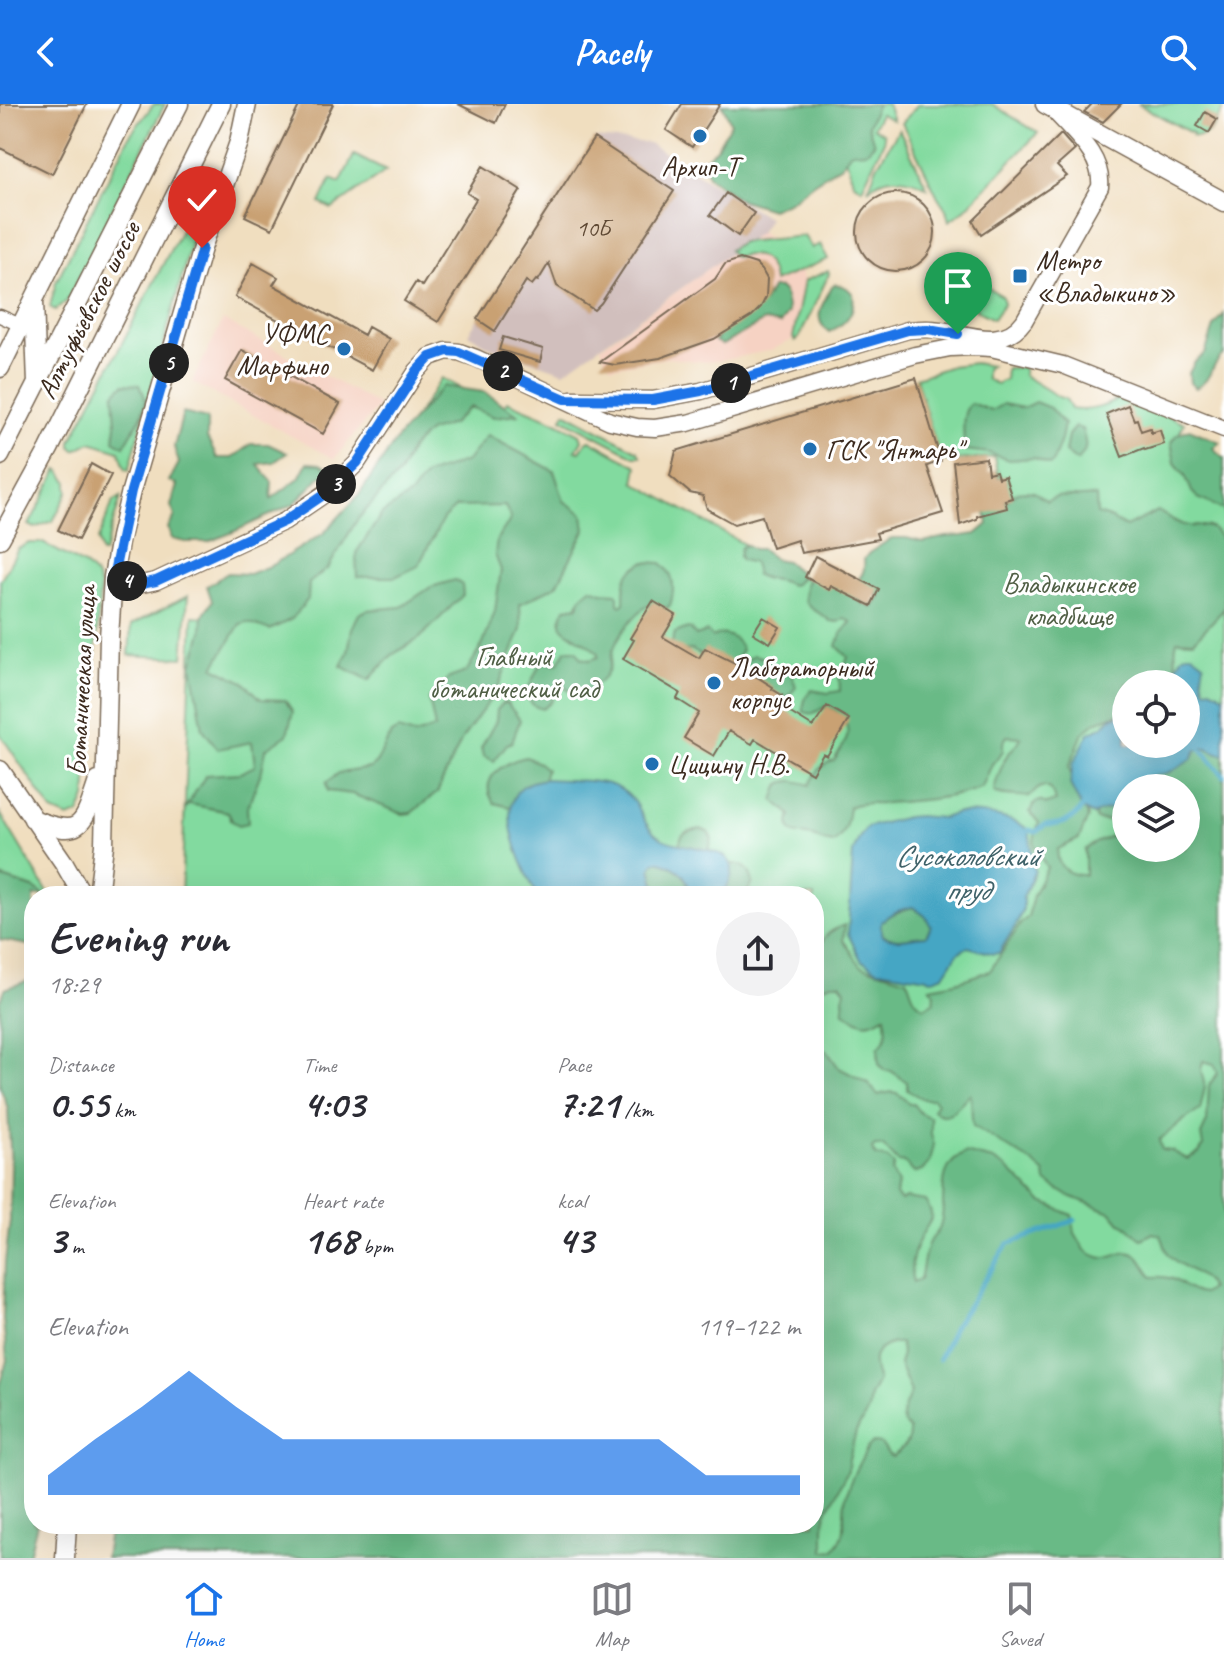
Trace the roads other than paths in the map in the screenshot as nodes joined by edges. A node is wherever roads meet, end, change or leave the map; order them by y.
1 (179, 104) edge
2 (221, 104) edge
3 (234, 104) edge
4 (247, 104) edge
5 (259, 104) edge
6 (130, 107) edge
7 (1049, 107) edge
8 (239, 142) junction
9 (201, 146) junction
10 (1224, 202) edge
11 (33, 298) junction
12 (0, 316) edge
13 (1024, 321) junction
14 (20, 325) junction
15 (908, 330) junction
16 (915, 355) junction
17 (1039, 359) junction
18 (0, 368) edge
19 (37, 386) junction
20 (565, 399) junction
21 (1224, 429) edge
22 (0, 456) edge
23 (0, 539) edge
24 (113, 577) junction
25 (104, 764) junction
26 (0, 770) edge
27 (33, 819) junction
28 (77, 886) edge
29 (99, 886) edge
30 (66, 1534) edge
31 (65, 1558) edge

1 - 19 main road, Алтуфьевское шоссе
2 - 9 main road, Алтуфьевское шоссе
3 - 9 main road
4 - 8 main road, Ботаническая улица
5 - 8 main road
6 - 11 main road
7 - 10 main road
7 - 13 street
8 - 24 main road, Ботаническая улица
9 - 23 main road, Алтуфьевское шоссе
11 - 14 main road
11 - 19 main road
12 - 14 street
13 - 15 street
13 - 17 street
14 - 18 main road
15 - 16 street
15 - 20 street
16 - 17 street
16 - 20 street
17 - 21 street
19 - 22 main road, Алтуфьевское шоссе
20 - 24 street
24 - 25 main road, Ботаническая улица
25 - 27 main road
25 - 29 main road, Ботаническая улица
26 - 27 main road
27 - 28 main road
30 - 31 main road

